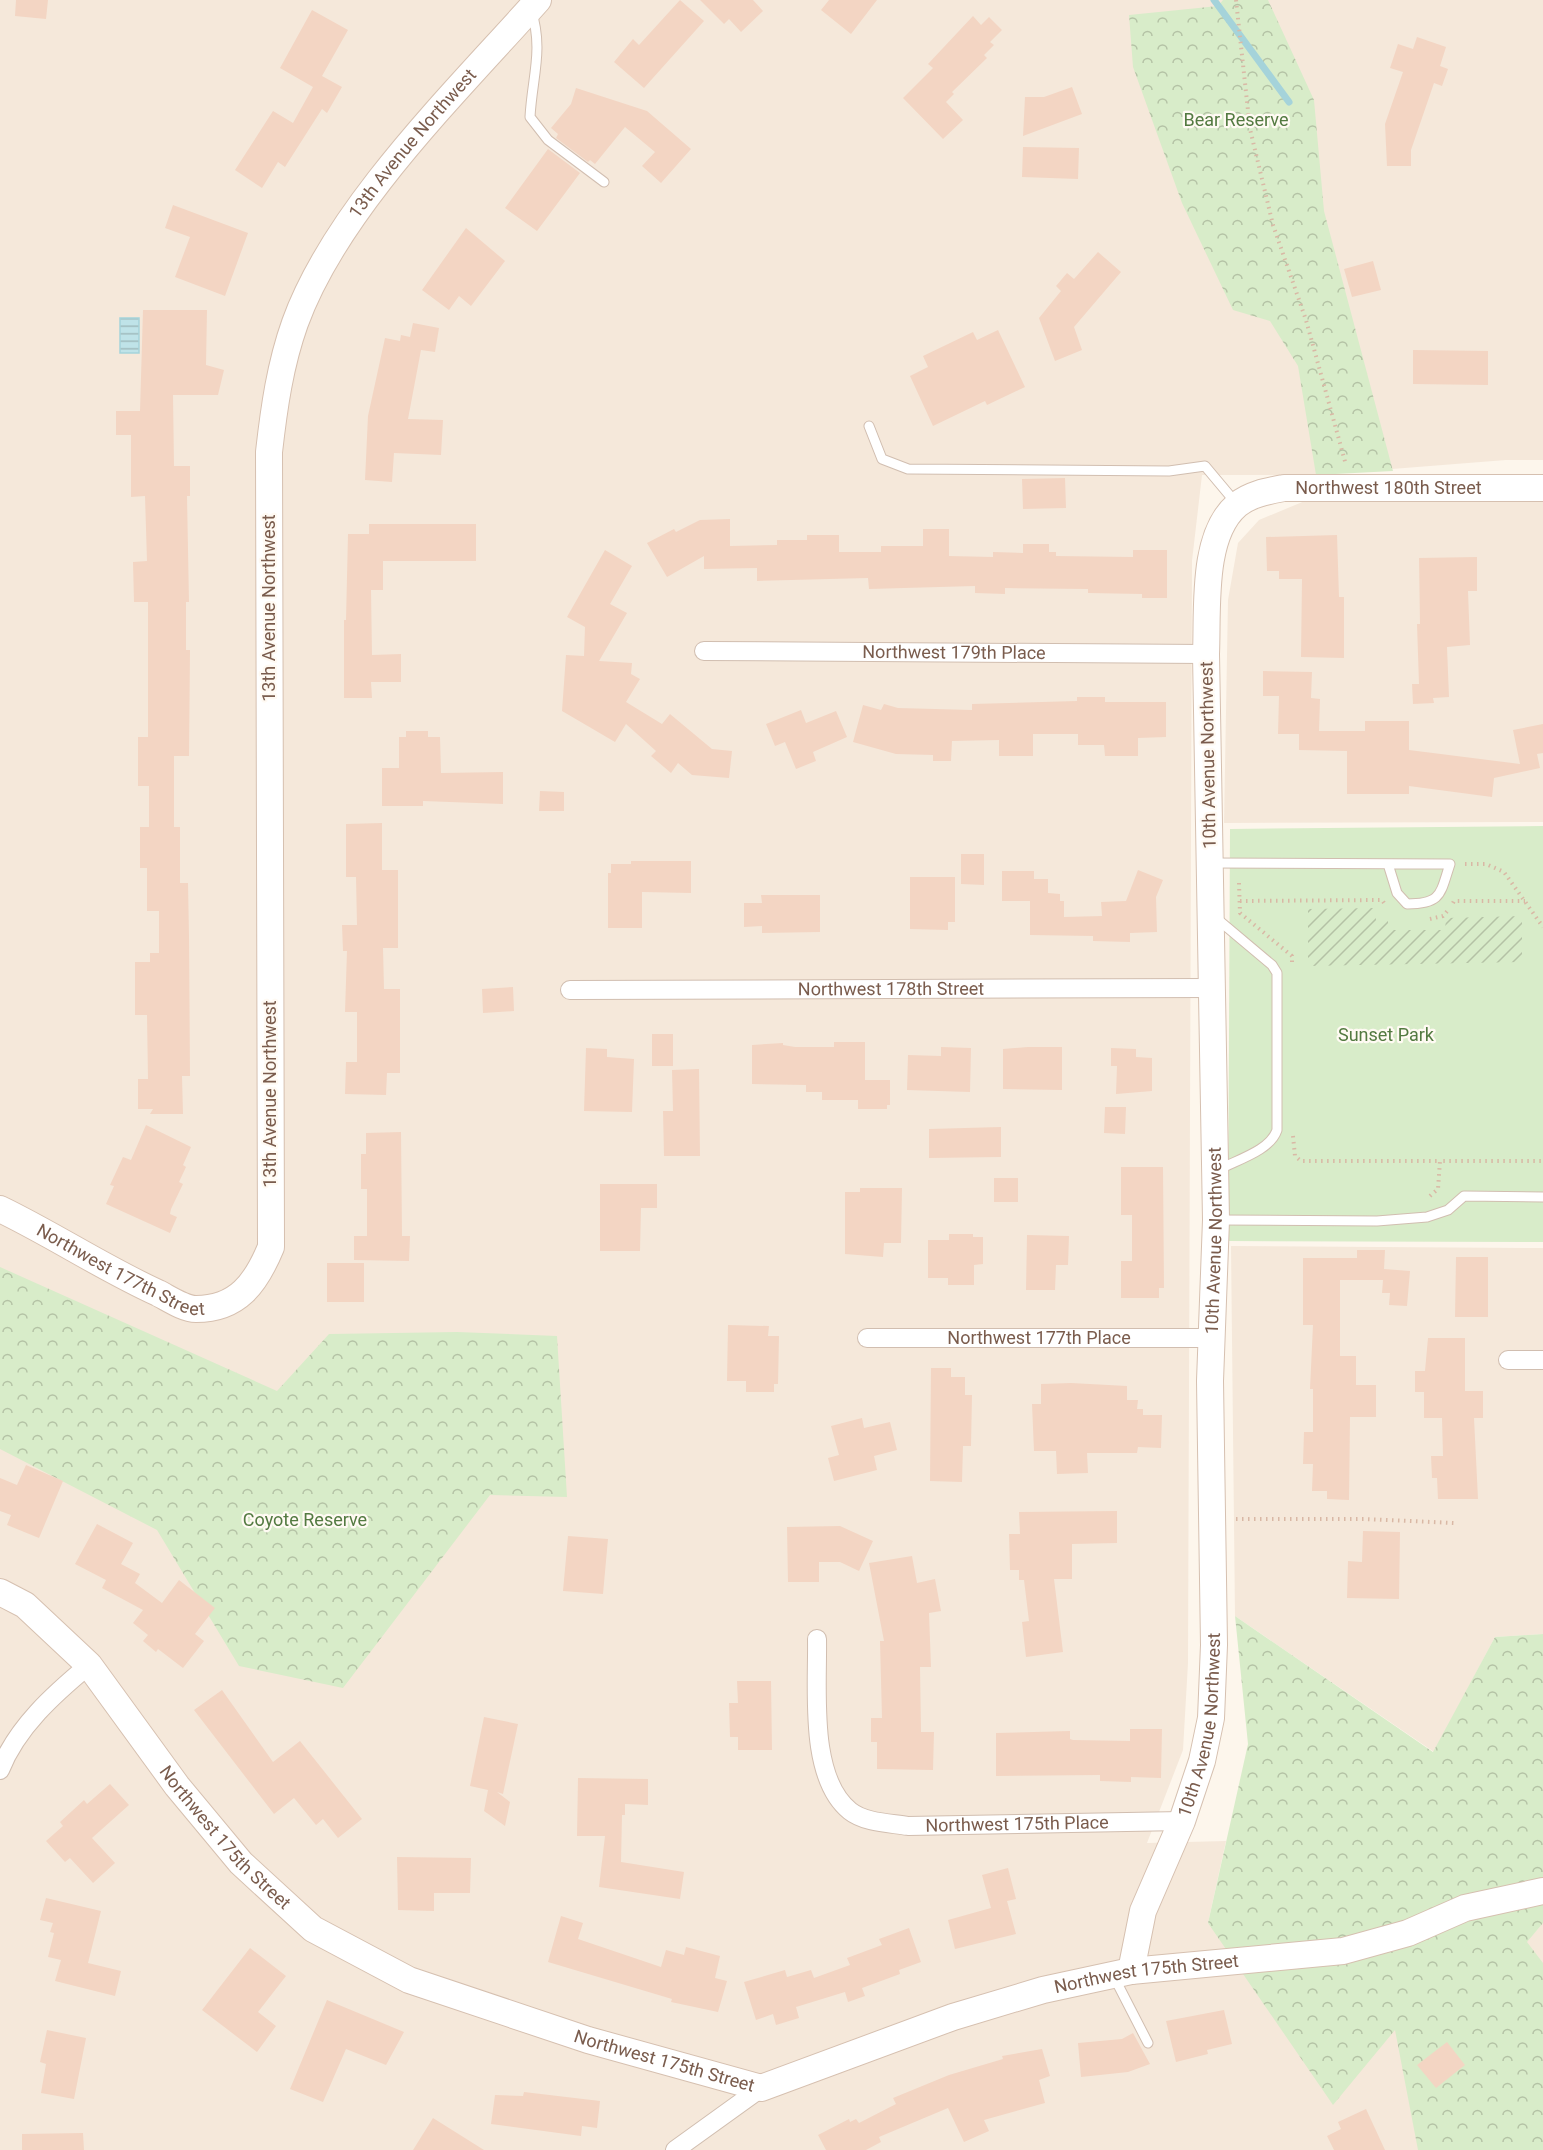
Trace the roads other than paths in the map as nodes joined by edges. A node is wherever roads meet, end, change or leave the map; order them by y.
1 (534, 4) edge
2 (604, 182) dead end
3 (868, 426) dead end
4 (1543, 488) edge
5 (1237, 505) junction
6 (704, 651) dead end
7 (1206, 654) junction
8 (1210, 863) junction
9 (1388, 864) junction
10 (1211, 915) junction
11 (1213, 988) junction
12 (570, 990) dead end
13 (1216, 1171) junction
14 (1543, 1197) edge
15 (0, 1209) edge
16 (1216, 1220) junction
17 (244, 1293) joint
18 (867, 1338) dead end
19 (1212, 1338) junction
20 (1508, 1360) dead end
21 (1543, 1360) edge
22 (0, 1592) edge
23 (817, 1639) dead end
24 (89, 1665) junction
25 (0, 1770) edge
26 (1182, 1821) junction
27 (1543, 1891) edge
28 (1122, 1973) junction
29 (1148, 2043) dead end
30 (760, 2088) junction
31 (675, 2150) edge

1 - 2 lane
1 - 17 street, 13th Avenue Northwest
3 - 5 lane
4 - 5 street, Northwest 180th Street
5 - 7 street, 10th Avenue Northwest
6 - 7 street, Northwest 179th Place
7 - 8 street, 10th Avenue Northwest
8 - 9 lane
8 - 10 street, 10th Avenue Northwest
9 - 9 lane
10 - 11 street, 10th Avenue Northwest
10 - 13 lane
11 - 12 street, Northwest 178th Street
11 - 13 street, 10th Avenue Northwest
13 - 16 street, 10th Avenue Northwest
14 - 16 lane
15 - 17 street, Northwest 177th Street
16 - 19 street, 10th Avenue Northwest
18 - 19 street, Northwest 177th Place
19 - 26 street, 10th Avenue Northwest
20 - 21 street
22 - 24 street, Northwest 175th Street
23 - 26 street, Northwest 175th Place
24 - 25 street
24 - 30 street, Northwest 175th Street
26 - 28 street, 10th Avenue Northwest
27 - 28 street, Northwest 175th Street
28 - 29 lane
28 - 30 street, Northwest 175th Street
30 - 31 street

